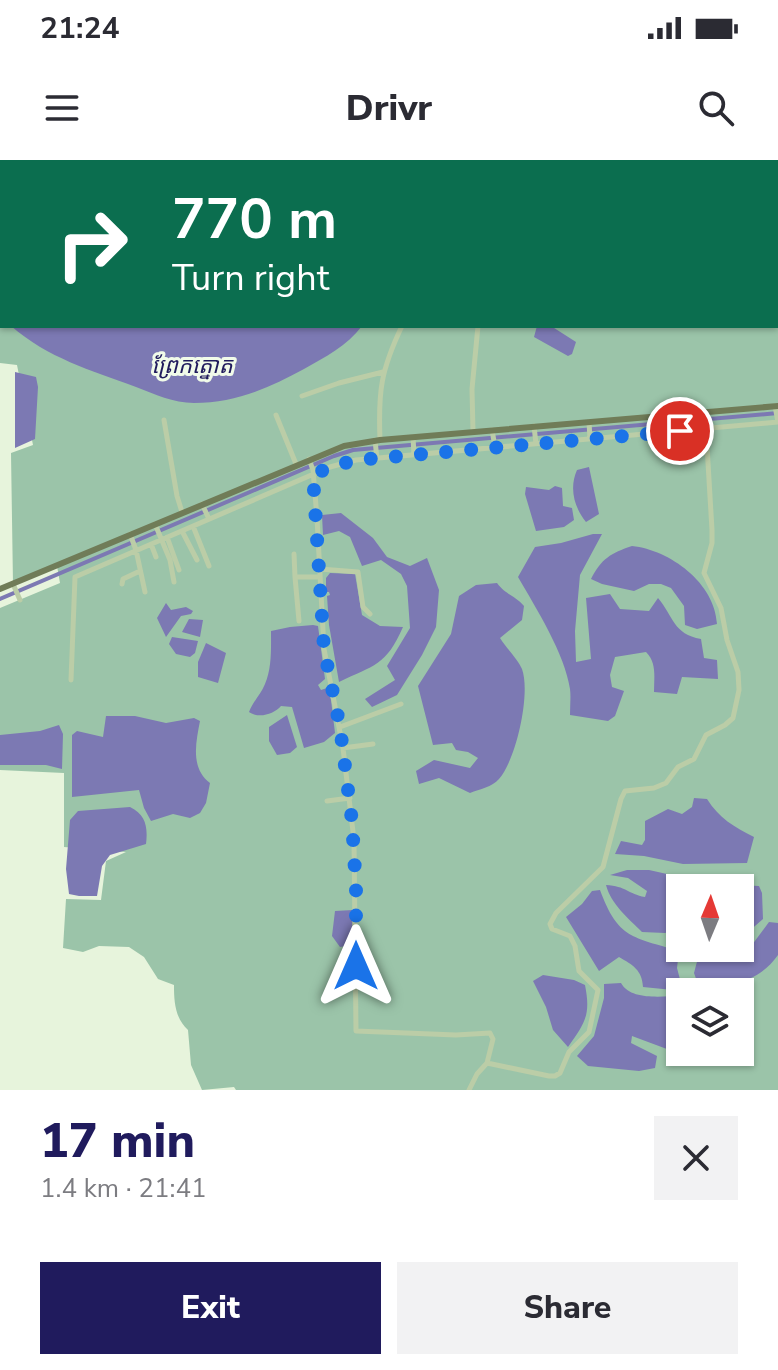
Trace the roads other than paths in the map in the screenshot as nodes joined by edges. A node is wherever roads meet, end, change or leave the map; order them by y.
1 (401, 328) edge
2 (478, 328) edge
3 (383, 372) junction
4 (302, 396) dead end
5 (777, 414) edge
6 (276, 415) dead end
7 (164, 420) dead end
8 (706, 421) junction
9 (589, 422) junction
10 (492, 430) junction
11 (473, 432) junction
12 (535, 436) junction
13 (590, 439) junction
14 (378, 440) junction
15 (414, 440) junction
16 (495, 447) junction
17 (414, 453) junction
18 (377, 459) junction
19 (310, 460) junction
20 (296, 464) junction
21 (313, 473) junction
22 (236, 489) junction
23 (242, 504) junction
24 (203, 506) junction
25 (182, 512) junction
26 (208, 518) junction
27 (156, 526) junction
28 (193, 526) junction
29 (182, 531) junction
30 (131, 537) junction
31 (163, 537) junction
32 (151, 544) junction
33 (136, 548) junction
34 (294, 554) dead end
35 (156, 557) dead end
36 (197, 560) dead end
37 (209, 566) dead end
38 (320, 569) junction
39 (179, 570) dead end
40 (140, 571) junction
41 (295, 577) junction
42 (320, 577) junction
43 (174, 582) dead end
44 (122, 584) dead end
45 (14, 586) junction
46 (0, 589) edge
47 (145, 592) dead end
48 (19, 598) dead end
49 (370, 614) dead end
50 (299, 621) dead end
51 (71, 680) dead end
52 (401, 704) dead end
53 (340, 727) junction
54 (373, 744) dead end
55 (343, 748) junction
56 (350, 798) junction
57 (327, 801) dead end
58 (487, 1063) junction
59 (469, 1090) edge

1 - 3 street
2 - 11 street
3 - 4 street
3 - 14 street
5 - 8 main road
5 - 8 street
6 - 20 street
7 - 25 street
8 - 9 main road
8 - 13 street
8 - 58 street
9 - 12 main road
9 - 13 street
10 - 11 main road
10 - 12 main road
10 - 16 street
11 - 15 main road
12 - 13 street
12 - 16 street
14 - 15 main road
14 - 18 street
14 - 19 main road
15 - 17 street
16 - 17 street
17 - 18 street
18 - 21 street
19 - 20 main road
19 - 21 street
20 - 22 main road
21 - 23 street
21 - 38 street
22 - 23 street
22 - 24 main road
23 - 26 street
24 - 25 main road
24 - 26 street
25 - 27 main road
26 - 28 street
27 - 30 main road
27 - 31 street
28 - 29 street
28 - 37 street
29 - 31 street
29 - 36 street
30 - 33 street
30 - 45 main road
31 - 32 street
31 - 39 street
31 - 43 street
32 - 33 street
32 - 35 street
33 - 40 street
33 - 51 street
34 - 41 street
38 - 42 street
38 - 49 street
40 - 44 street
40 - 47 street
41 - 42 street
41 - 50 street
42 - 53 street
45 - 46 main road
45 - 48 street
52 - 53 street
53 - 55 street
54 - 55 street
55 - 56 street
56 - 57 street
56 - 58 street
58 - 59 street

